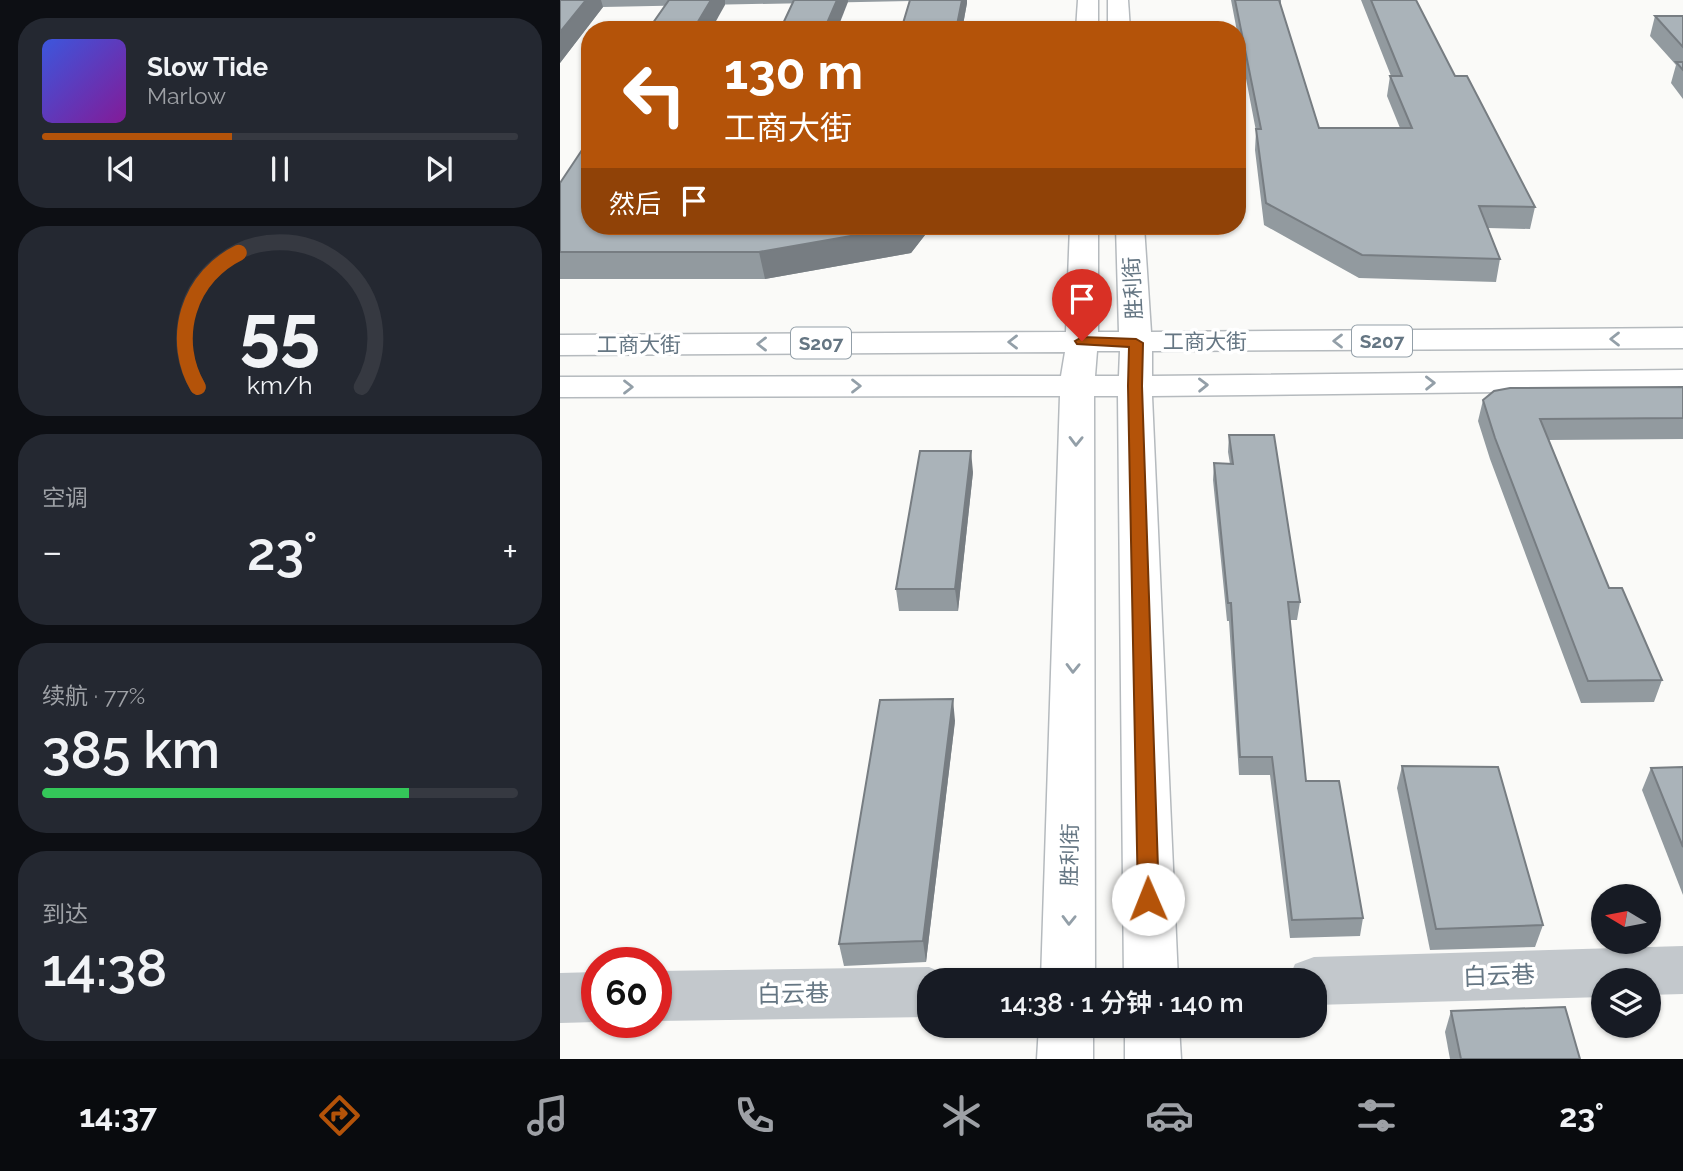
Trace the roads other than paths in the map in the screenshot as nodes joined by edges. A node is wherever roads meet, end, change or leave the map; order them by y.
1 (1088, 0) edge
2 (1118, 0) edge
3 (1087, 21) edge
4 (1119, 21) edge
5 (1084, 235) edge
6 (1130, 235) edge
7 (1683, 338) edge
8 (1082, 341) junction
9 (1136, 343) junction
10 (560, 345) edge
11 (1683, 380) edge
12 (1077, 386) junction
13 (1135, 386) junction
14 (560, 387) edge
15 (1068, 968) edge
16 (1150, 968) edge
17 (1683, 970) edge
18 (1327, 981) edge
19 (917, 992) edge
20 (672, 996) edge
21 (581, 997) edge
22 (560, 998) edge
23 (1066, 1038) edge
24 (1152, 1038) edge
25 (1065, 1059) edge
26 (1153, 1059) edge

1 - 3 main road
2 - 4 main road
5 - 8 main road, 胜利街
6 - 9 main road, 胜利街
7 -> 9 main road, 工商大街 / S207
8 - 9 main road, 工商大街 / S207
8 -> 10 main road, 工商大街 / S207
8 - 12 main road, 胜利街
9 - 13 main road, 胜利街
13 -> 11 main road, 工商大街 / S207
12 - 13 main road, 工商大街 / S207
14 -> 12 main road, 工商大街 / S207
12 -> 15 main road, 胜利街
13 - 16 main road, 胜利街
17 - 18 street, 白云巷
19 - 20 street, 白云巷
21 - 22 street
23 - 25 main road
24 - 26 main road

